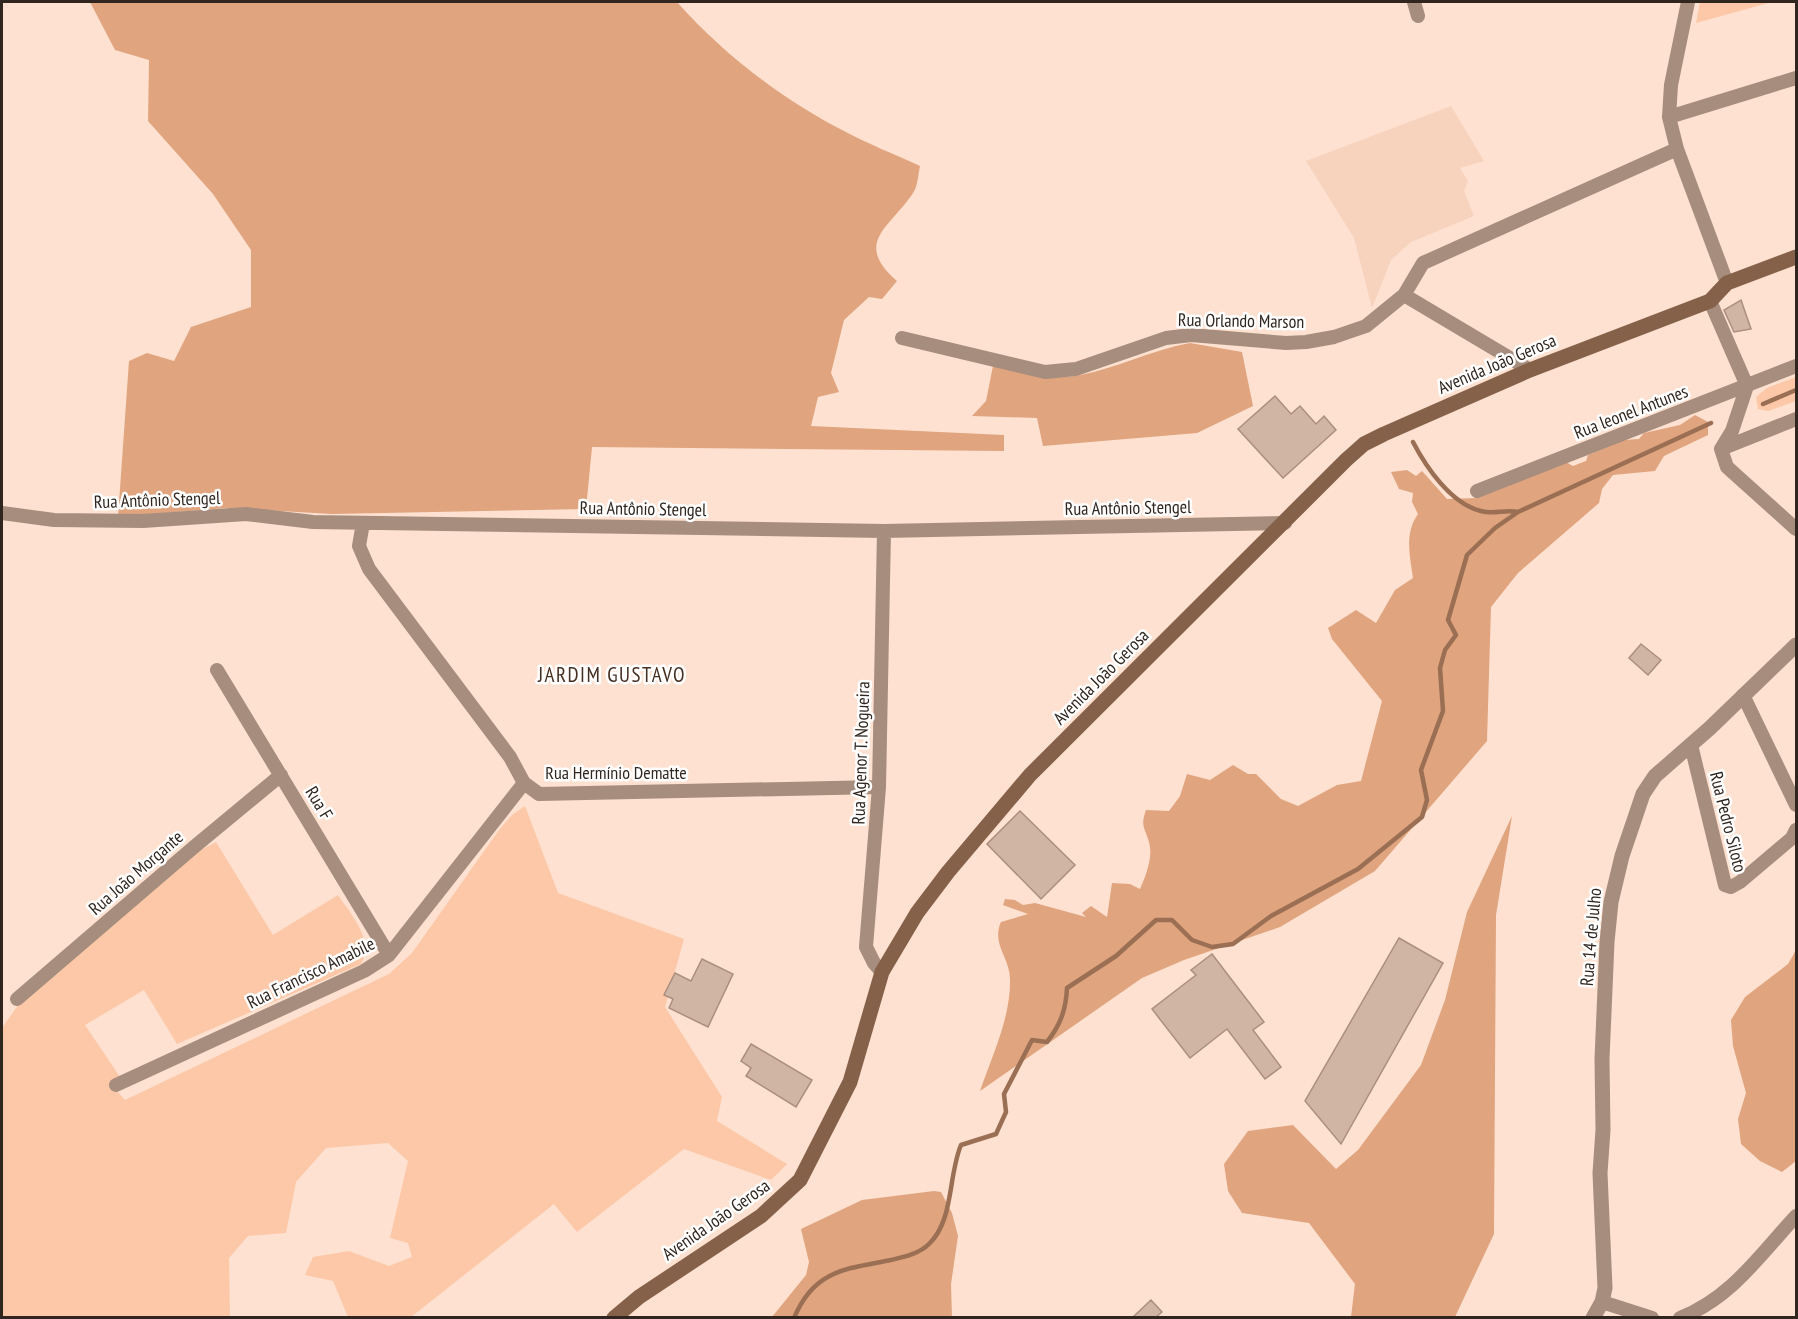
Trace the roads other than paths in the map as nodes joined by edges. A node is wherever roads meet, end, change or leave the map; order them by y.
1 (1414, 2) edge
2 (1688, 2) edge
3 (1418, 16) dead end
4 (1797, 78) edge
5 (1670, 117) junction
6 (1677, 149) junction
7 (1797, 257) edge
8 (1727, 283) junction
9 (1404, 295) junction
10 (1710, 301) junction
11 (902, 338) dead end
12 (1797, 366) edge
13 (1530, 370) junction
14 (1747, 386) junction
15 (1797, 419) edge
16 (1721, 449) junction
17 (1477, 491) dead end
18 (2, 513) edge
19 (363, 523) junction
20 (1285, 523) junction
21 (1797, 529) edge
22 (884, 531) junction
23 (1797, 645) edge
24 (217, 670) dead end
25 (1743, 695) junction
26 (1691, 745) junction
27 (281, 775) junction
28 (524, 783) junction
29 (879, 787) junction
30 (1797, 805) edge
31 (1797, 830) edge
32 (389, 954) junction
33 (882, 972) junction
34 (17, 999) dead end
35 (116, 1085) dead end
36 (1797, 1216) edge
37 (1602, 1302) junction
38 (614, 1317) edge
39 (1593, 1317) edge
40 (1652, 1317) edge
41 (1680, 1317) edge

1 - 3 street
2 - 5 street
4 - 5 street
5 - 6 street
6 - 8 street
6 - 9 street, Rua Orlando Marson
7 - 8 main road, Avenida João Gerosa
8 - 10 main road, Avenida João Gerosa
9 - 11 street, Rua Orlando Marson
9 - 13 street
10 - 13 main road, Avenida João Gerosa
10 - 14 street
12 - 14 street, Rua leonel Antunes
13 - 20 main road, Avenida João Gerosa
14 - 16 street
14 - 17 street, Rua leonel Antunes
15 - 16 street
16 - 21 street
18 - 19 street, Rua Antônio Stengel
19 - 22 street, Rua Antônio Stengel
19 - 28 street, Rua Hermínio Dematte
20 - 22 street, Rua Antônio Stengel
20 - 33 main road, Avenida João Gerosa
22 - 29 street, Rua Agenor T. Nogueira
23 - 25 street, Rua 14 de Julho
24 - 27 street, Rua F
25 - 26 street, Rua 14 de Julho
25 - 30 street
26 - 31 street, Rua Pedro Siloto
26 - 37 street, Rua 14 de Julho
27 - 32 street, Rua F
27 - 34 street, Rua João Morgante
28 - 29 street, Rua Hermínio Dematte
28 - 32 street, Rua Francisco Amabile
29 - 33 street, Rua Agenor T. Nogueira
32 - 35 street, Rua Francisco Amabile
33 - 38 main road, Avenida João Gerosa
36 - 41 street
37 - 39 street
37 - 40 street

